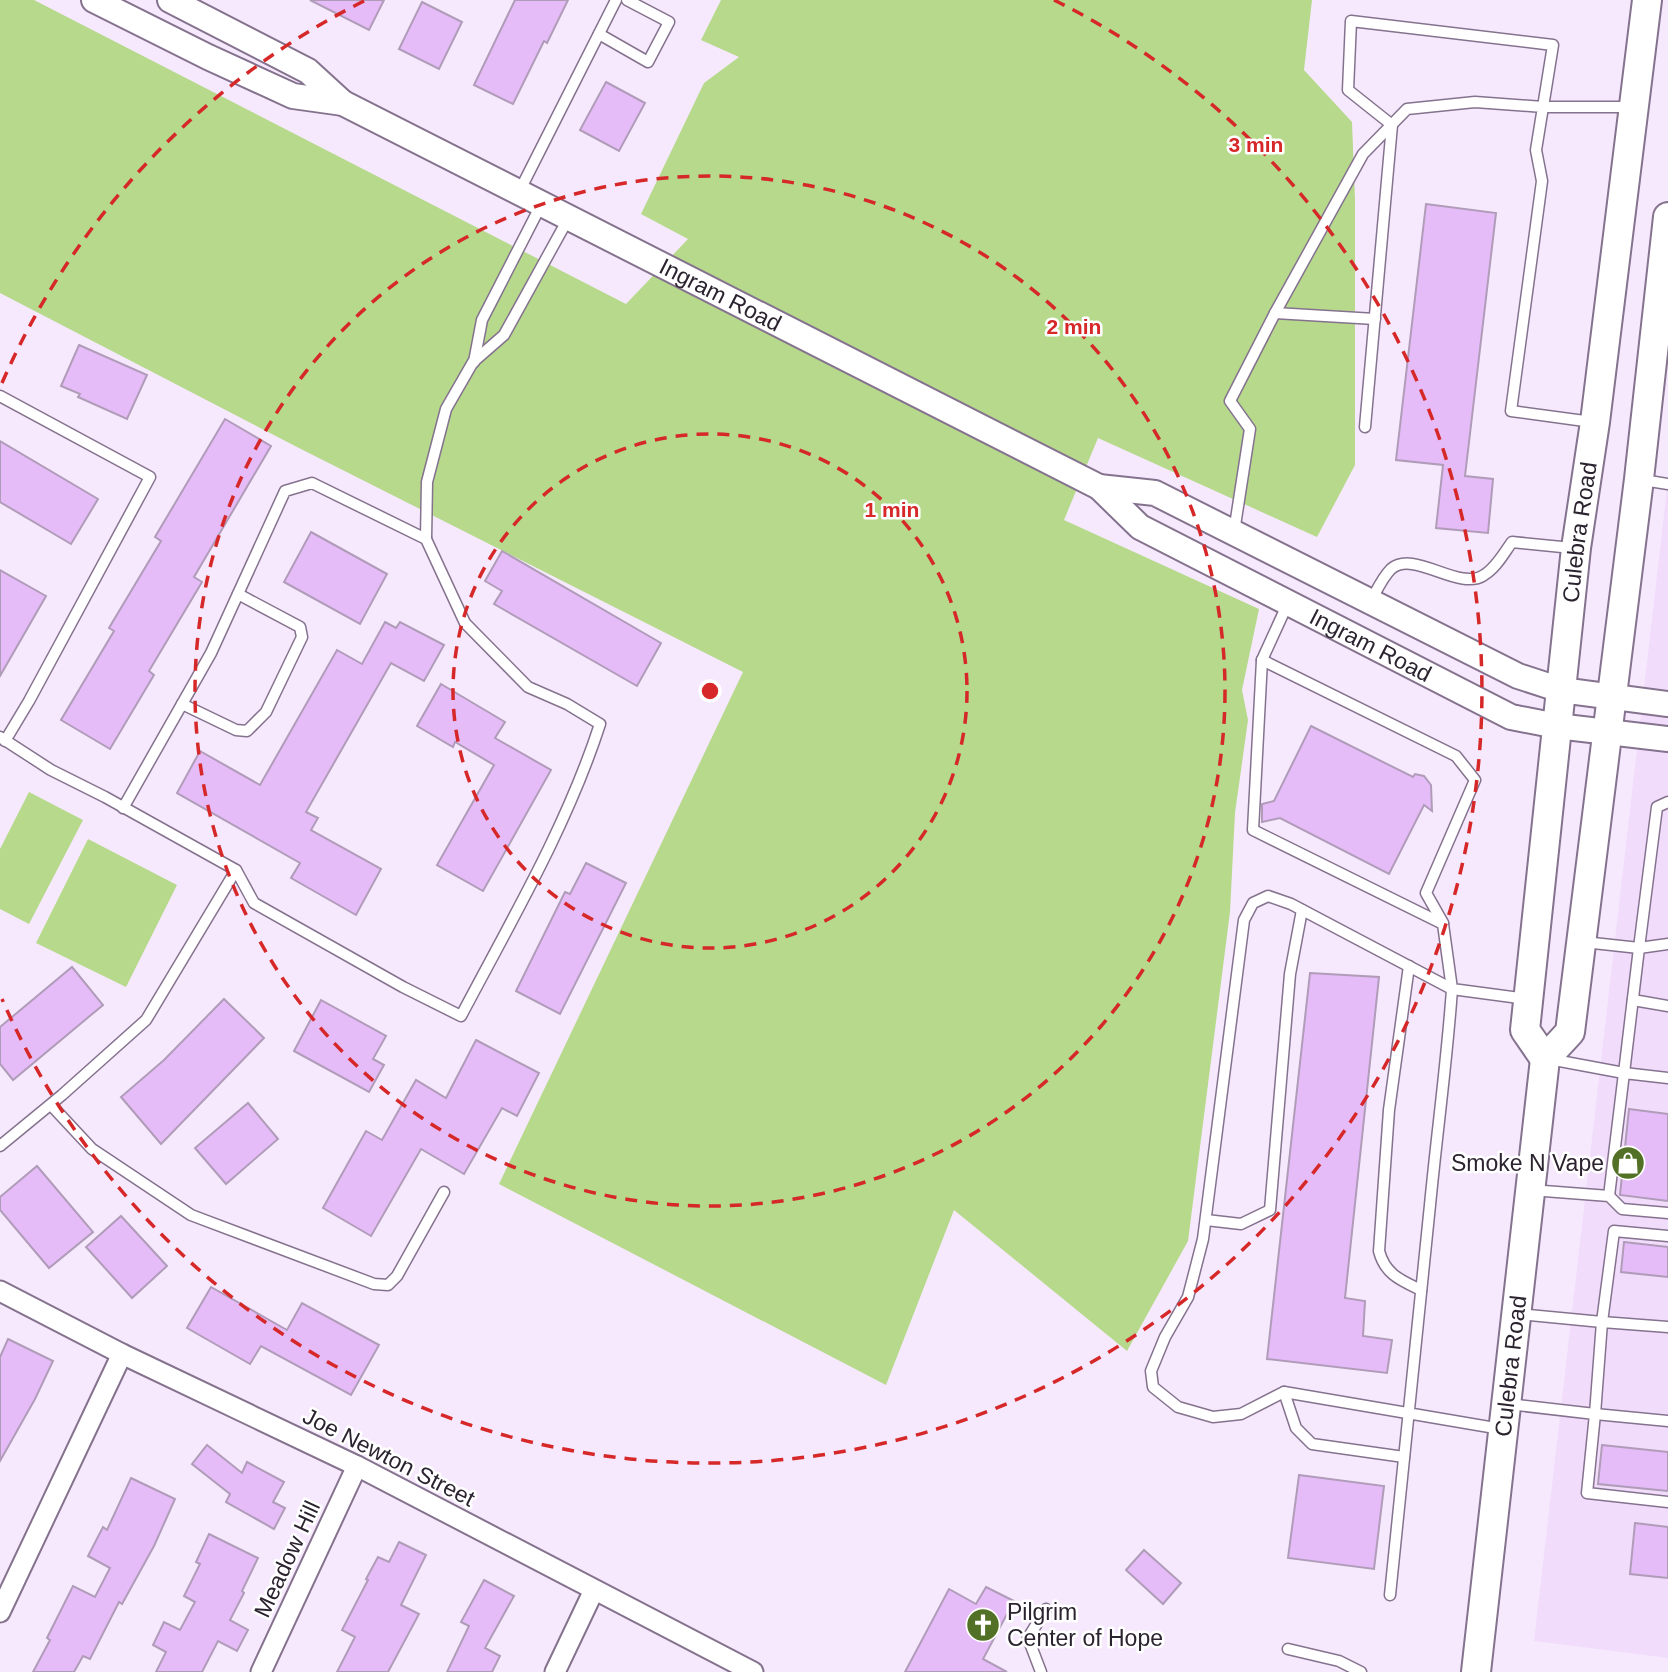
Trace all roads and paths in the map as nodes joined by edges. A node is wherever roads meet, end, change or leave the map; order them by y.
1 (94, 0) edge
2 (170, 0) edge
3 (616, 0) edge
4 (627, 0) edge
5 (1647, 0) edge
6 (598, 34) junction
7 (343, 103) junction
8 (1543, 107) junction
9 (1633, 107) junction
10 (1391, 125) junction
11 (519, 192) junction
12 (541, 205) junction
13 (568, 219) junction
14 (1668, 222) edge
15 (1663, 307) edge
16 (1275, 313) junction
17 (1374, 319) junction
18 (473, 362) junction
19 (0, 396) edge
20 (1595, 422) junction
21 (1365, 427) dead end
22 (1639, 479) junction
23 (1668, 484) edge
24 (1099, 487) junction
25 (1234, 532) junction
26 (426, 539) junction
27 (1576, 548) junction
28 (238, 594) junction
29 (1371, 601) junction
30 (1288, 602) junction
31 (1262, 660) junction
32 (1561, 690) junction
33 (1610, 696) junction
34 (182, 704) junction
35 (1668, 704) edge
36 (1557, 726) junction
37 (1606, 733) junction
38 (2, 739) edge
39 (1668, 739) edge
40 (1668, 802) edge
41 (123, 808) junction
42 (236, 870) junction
43 (1302, 910) junction
44 (1443, 924) junction
45 (1582, 942) junction
46 (1668, 944) edge
47 (1639, 948) junction
48 (1409, 966) junction
49 (1452, 989) junction
50 (1528, 999) junction
51 (1633, 1000) junction
52 (1668, 1006) edge
53 (1545, 1059) junction
54 (1624, 1073) junction
55 (1668, 1078) edge
56 (51, 1105) junction
57 (0, 1146) edge
58 (1530, 1190) junction
59 (444, 1192) dead end
60 (1609, 1196) junction
61 (1668, 1213) edge
62 (1206, 1220) junction
63 (1668, 1236) edge
64 (1421, 1290) junction
65 (0, 1291) edge
66 (1516, 1313) junction
67 (1602, 1322) junction
68 (1668, 1327) edge
69 (122, 1354) junction
70 (1284, 1392) junction
71 (1408, 1413) junction
72 (1595, 1414) junction
73 (1506, 1417) junction
74 (1668, 1421) edge
75 (1404, 1457) junction
76 (357, 1466) junction
77 (1668, 1502) edge
78 (594, 1590) junction
79 (1390, 1595) dead end
80 (1046, 1609) dead end
81 (0, 1612) edge
82 (1289, 1649) dead end
83 (261, 1672) edge
84 (555, 1672) edge
85 (753, 1672) edge
86 (1041, 1672) edge
87 (1361, 1672) edge
88 (1476, 1672) edge

1 - 7 street, Ingram Road
2 - 7 street, Ingram Road
3 - 6 lane
4 - 6 lane
5 - 9 main road, Culebra Road
6 - 11 lane
7 - 11 street, Ingram Road
8 - 9 lane
8 - 10 lane
8 - 10 lane
8 - 20 lane
9 - 20 main road, Culebra Road
10 - 16 lane
10 - 17 lane
11 - 12 street, Ingram Road
12 - 13 street, Ingram Road
12 - 18 lane
13 - 18 lane
13 - 24 street, Ingram Road
14 - 15 main road
15 - 22 main road
16 - 17 lane
16 - 25 lane
17 - 21 lane
18 - 26 lane
19 - 38 lane
20 - 27 main road, Culebra Road
22 - 23 lane
22 - 33 main road
24 - 25 street, Ingram Road
24 - 30 street, Ingram Road
25 - 29 street, Ingram Road
26 - 28 lane
26 - 42 lane
27 - 29 lane
27 - 32 main road, Culebra Road
28 - 34 lane
28 - 34 lane
29 - 32 street, Ingram Road
30 - 31 lane
30 - 36 street, Ingram Road
31 - 44 lane
31 - 44 lane
32 - 33 street, Ingram Road
32 - 36 main road, Culebra Road
33 - 35 street, Ingram Road
33 - 37 main road
34 - 41 lane
36 - 37 street, Ingram Road
36 - 50 main road, Culebra Road
37 - 39 street, Ingram Road
37 - 45 main road
38 - 41 lane
40 - 47 lane
41 - 42 lane
42 - 56 lane
43 - 48 lane
43 - 62 lane
43 - 62 lane
44 - 49 lane
45 - 47 lane
45 - 53 main road
46 - 47 lane
47 - 51 lane
48 - 49 lane
48 - 64 lane
49 - 50 lane
49 - 64 lane
50 - 53 main road, Culebra Road
51 - 52 lane
51 - 54 lane
53 - 54 lane
53 - 58 main road, Culebra Road
54 - 55 lane
54 - 60 lane
56 - 57 lane
56 - 59 lane
58 - 60 lane
58 - 66 main road, Culebra Road
60 - 61 lane
62 - 70 lane
63 - 67 lane
64 - 71 lane
65 - 69 street, Joe Newton Street
66 - 67 lane
66 - 73 main road, Culebra Road
67 - 68 lane
67 - 72 lane
69 - 76 street, Joe Newton Street
69 - 81 street
70 - 71 lane
70 - 75 lane
71 - 73 lane
71 - 75 lane
72 - 73 lane
72 - 74 lane
72 - 77 lane
73 - 88 main road, Culebra Road
75 - 79 lane
76 - 78 street, Joe Newton Street
76 - 83 street, Meadow Hill
78 - 84 street
78 - 85 street, Joe Newton Street
80 - 86 lane
82 - 87 lane

